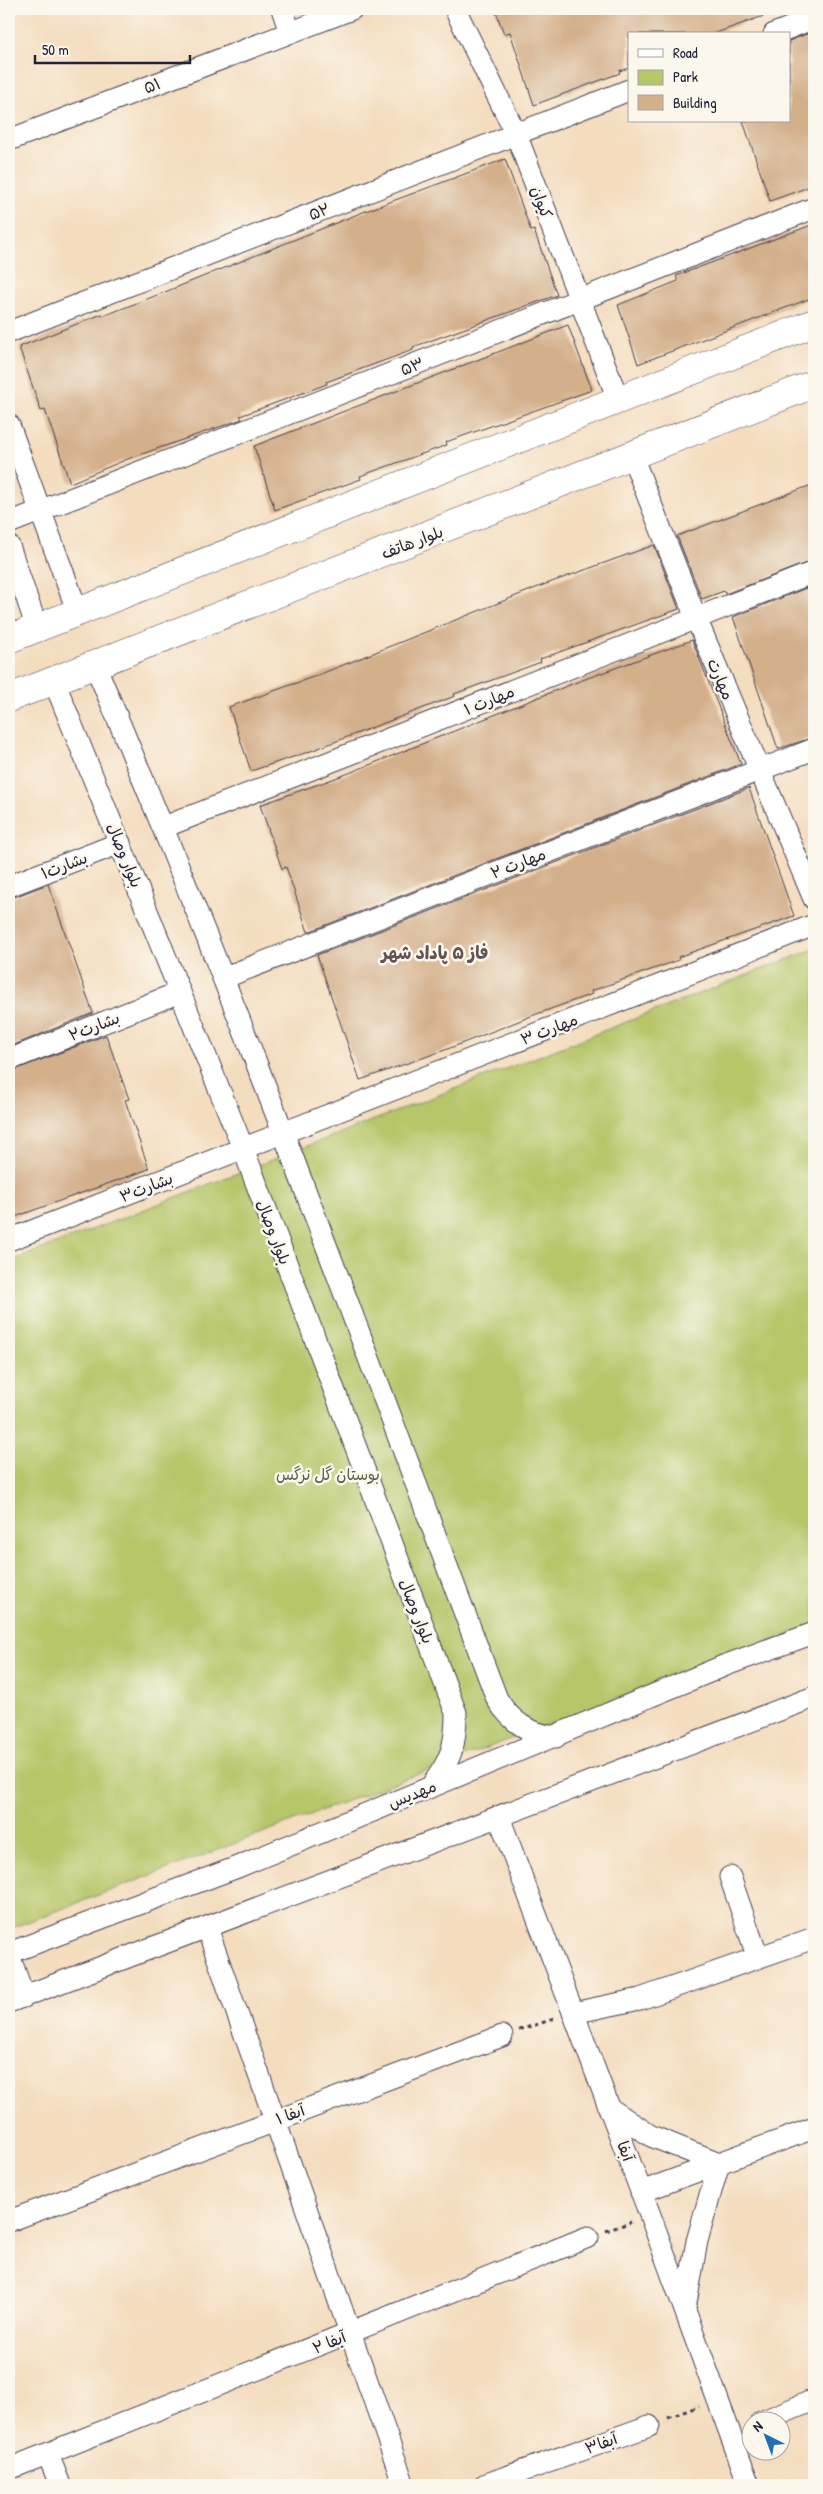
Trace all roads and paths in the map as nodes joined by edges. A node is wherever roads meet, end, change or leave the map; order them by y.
1 (282, 9) edge
2 (352, 9) edge
3 (455, 9) edge
4 (814, 18) edge
5 (290, 32) junction
6 (779, 32) edge
7 (628, 90) edge
8 (516, 134) junction
9 (9, 140) edge
10 (814, 208) edge
11 (580, 300) junction
12 (814, 323) edge
13 (9, 332) edge
14 (814, 384) edge
15 (618, 400) junction
16 (9, 425) edge
17 (632, 456) junction
18 (42, 510) junction
19 (9, 523) edge
20 (9, 546) edge
21 (814, 572) edge
22 (78, 613) junction
23 (696, 618) junction
24 (36, 628) junction
25 (9, 639) edge
26 (95, 665) junction
27 (54, 681) junction
28 (9, 698) edge
29 (814, 749) edge
30 (760, 771) junction
31 (164, 827) junction
32 (120, 843) junction
33 (9, 886) edge
34 (814, 899) edge
35 (814, 924) edge
36 (223, 978) junction
37 (180, 992) junction
38 (9, 1060) edge
39 (283, 1133) junction
40 (243, 1148) junction
41 (9, 1240) edge
42 (814, 1633) edge
43 (814, 1697) edge
44 (556, 1737) junction
45 (432, 1785) junction
46 (499, 1817) junction
47 (730, 1877) dead end
48 (207, 1928) junction
49 (814, 1938) edge
50 (9, 1954) edge
51 (758, 1958) junction
52 (16, 1999) edge
53 (573, 2013) junction
54 (502, 2036) joint
55 (609, 2108) junction
56 (276, 2119) junction
57 (814, 2128) edge
58 (719, 2163) junction
59 (641, 2192) junction
60 (650, 2215) junction
61 (9, 2221) edge
62 (588, 2237) joint
63 (685, 2310) junction
64 (352, 2333) junction
65 (718, 2399) junction
66 (814, 2400) edge
67 (785, 2412) edge
68 (649, 2426) joint
69 (740, 2430) edge
70 (730, 2434) junction
71 (48, 2454) junction
72 (9, 2470) edge
73 (60, 2485) edge
74 (404, 2485) edge
75 (484, 2485) edge
76 (749, 2485) edge

1 - 5 street
2 - 5 street, ۵۱
3 - 8 street, کیوان
4 - 6 street
5 - 9 street, ۵۱
7 - 8 street, ۵۲
8 - 11 street, کیوان
8 - 13 street, ۵۲
10 - 11 street, ۵۳
11 - 15 street, کیوان
11 - 18 street, ۵۳
12 - 15 main road
14 - 17 main road, بلوار هاتف
15 - 22 main road
16 - 18 street
17 - 23 street, مهارت
17 - 26 main road, بلوار هاتف
18 - 19 street, ۵۳
18 - 22 street
20 - 24 street
21 - 23 street, مهارت ۱
22 - 24 main road
23 - 30 street, مهارت
23 - 31 street, مهارت ۱
24 - 25 main road
26 - 27 main road, بلوار هاتف
26 - 31 street
27 - 28 main road, بلوار هاتف
27 - 32 street, بلوار وصال
29 - 30 street, مهارت ۲
30 - 34 street, مهارت
30 - 36 street, مهارت ۲
31 - 36 street
32 - 33 street, بشارت۱
32 - 37 street, بلوار وصال
35 - 39 street, مهارت ۳
36 - 39 street
37 - 38 street, بشارت۲
37 - 40 street, بلوار وصال
39 - 40 street, بشارت۳
39 - 44 street
40 - 41 street, بشارت۳
40 - 45 street, بلوار وصال
42 - 44 street, مهدیس
43 - 46 street
44 - 45 street, مهدیس
45 - 50 street, مهدیس
46 - 48 street
46 - 53 street, آبفا
47 - 51 street
48 - 52 street
48 - 56 street
49 - 51 street
50 - 52 street
51 - 53 street
53 - 54 path
53 - 55 street, آبفا
54 - 56 street, آبفا ۱
55 - 58 street
55 - 59 street, آبفا
56 - 61 street, آبفا ۱
56 - 64 street
57 - 58 street
58 - 59 street
58 - 63 street
59 - 60 street, آبفا
60 - 62 path
60 - 63 street, آبفا
62 - 64 street, آبفا ۲
63 - 65 street, آبفا
64 - 71 street, آبفا ۲
64 - 74 street
65 - 68 path
65 - 70 street, آبفا
66 - 67 street
68 - 75 street, آبفا۳
69 - 70 street
70 - 76 street, آبفا
71 - 72 street, آبفا ۲
71 - 73 street

